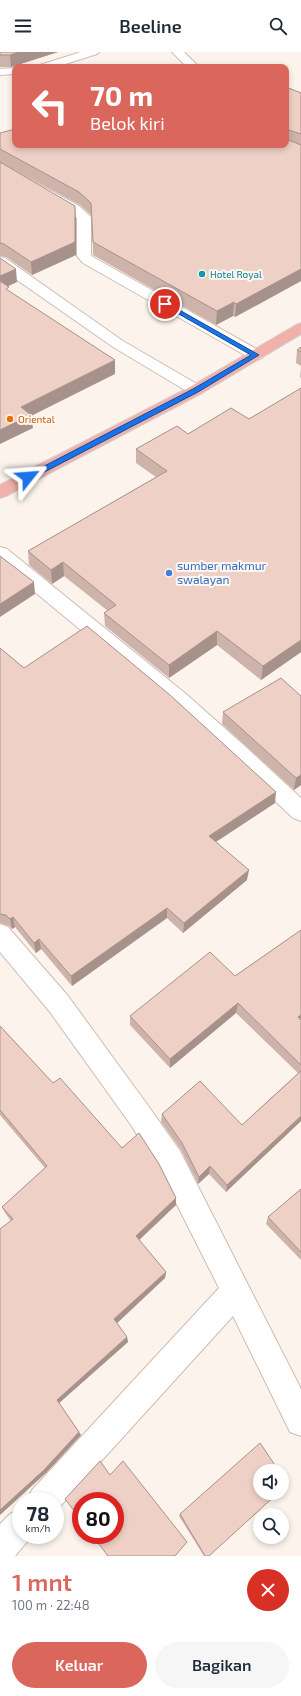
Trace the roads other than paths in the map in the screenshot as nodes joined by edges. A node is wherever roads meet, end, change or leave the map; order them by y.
1 (91, 52) edge
2 (178, 52) edge
3 (53, 64) edge
4 (190, 64) edge
5 (12, 71) edge
6 (0, 72) edge
7 (0, 167) edge
8 (0, 261) edge
9 (301, 328) edge
10 (256, 355) junction
11 (196, 390) junction
12 (0, 492) edge
13 (0, 553) edge
14 (301, 812) edge
15 (0, 934) edge
16 (236, 1291) junction
17 (301, 1421) edge
18 (51, 1492) edge
19 (12, 1535) edge
20 (0, 1548) edge

1 - 3 street
2 - 4 street
5 - 6 street
7 - 10 street
8 - 11 street
9 - 10 highway
10 - 11 highway
11 - 12 highway
13 - 14 street
15 - 16 street
16 - 17 street
16 - 18 street
19 - 20 street

